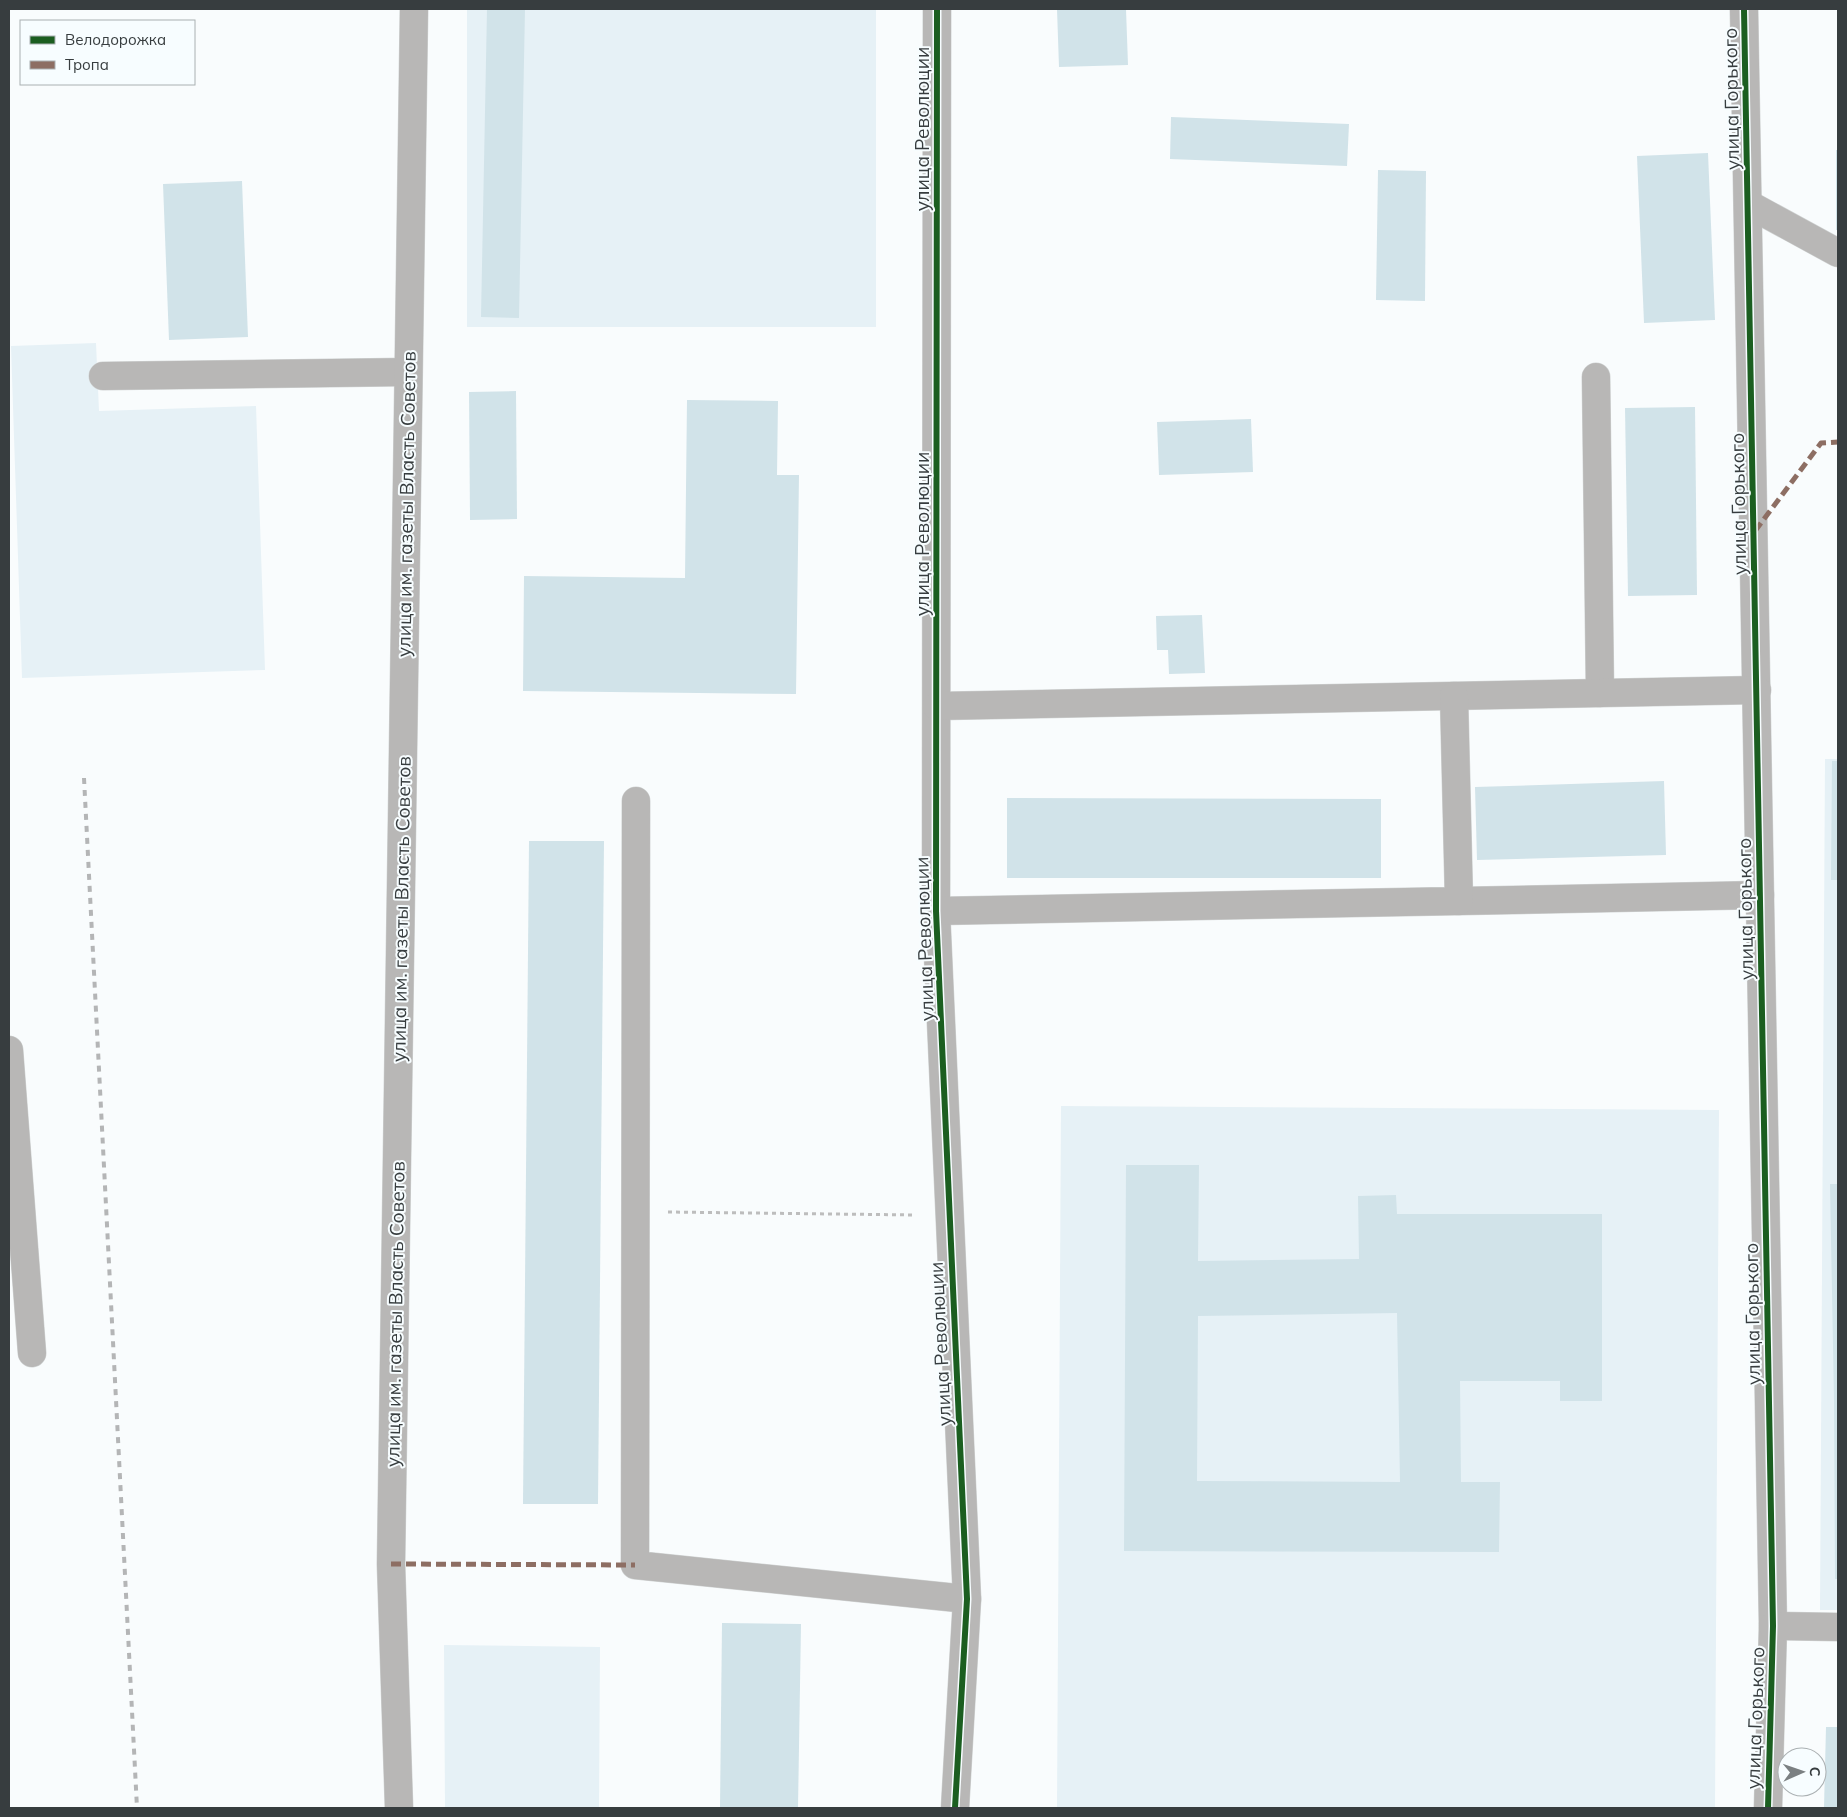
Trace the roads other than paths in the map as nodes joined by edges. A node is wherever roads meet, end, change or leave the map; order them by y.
1 (414, 9) edge
2 (937, 9) edge
3 (1744, 9) edge
4 (1748, 204) junction
5 (1838, 253) edge
6 (408, 372) junction
7 (103, 376) dead end
8 (1596, 376) dead end
9 (1757, 690) junction
10 (1600, 693) junction
11 (1454, 696) junction
12 (937, 706) junction
13 (636, 801) dead end
14 (1760, 895) junction
15 (1458, 901) junction
16 (936, 911) junction
17 (9, 1050) edge
18 (32, 1353) dead end
19 (967, 1599) junction
20 (1773, 1626) junction
21 (1838, 1626) edge
22 (399, 1808) edge
23 (955, 1808) edge
24 (1768, 1808) edge

1 - 6 street, улица им. газеты Власть Советов
2 - 12 street, улица Революции
3 - 4 street, улица Горького
4 - 5 street
4 - 9 street, улица Горького
6 - 7 street
6 - 22 street, улица им. газеты Власть Советов
8 - 10 street
9 - 10 street
9 - 14 street, улица Горького
10 - 11 street
11 - 12 street
11 - 15 street
12 - 16 street, улица Революции
13 - 19 street
14 - 15 street
14 - 20 street, улица Горького
15 - 16 street
16 - 19 street, улица Революции
17 - 18 street
19 - 23 street, улица Революции
20 - 21 street
20 - 24 street, улица Горького

